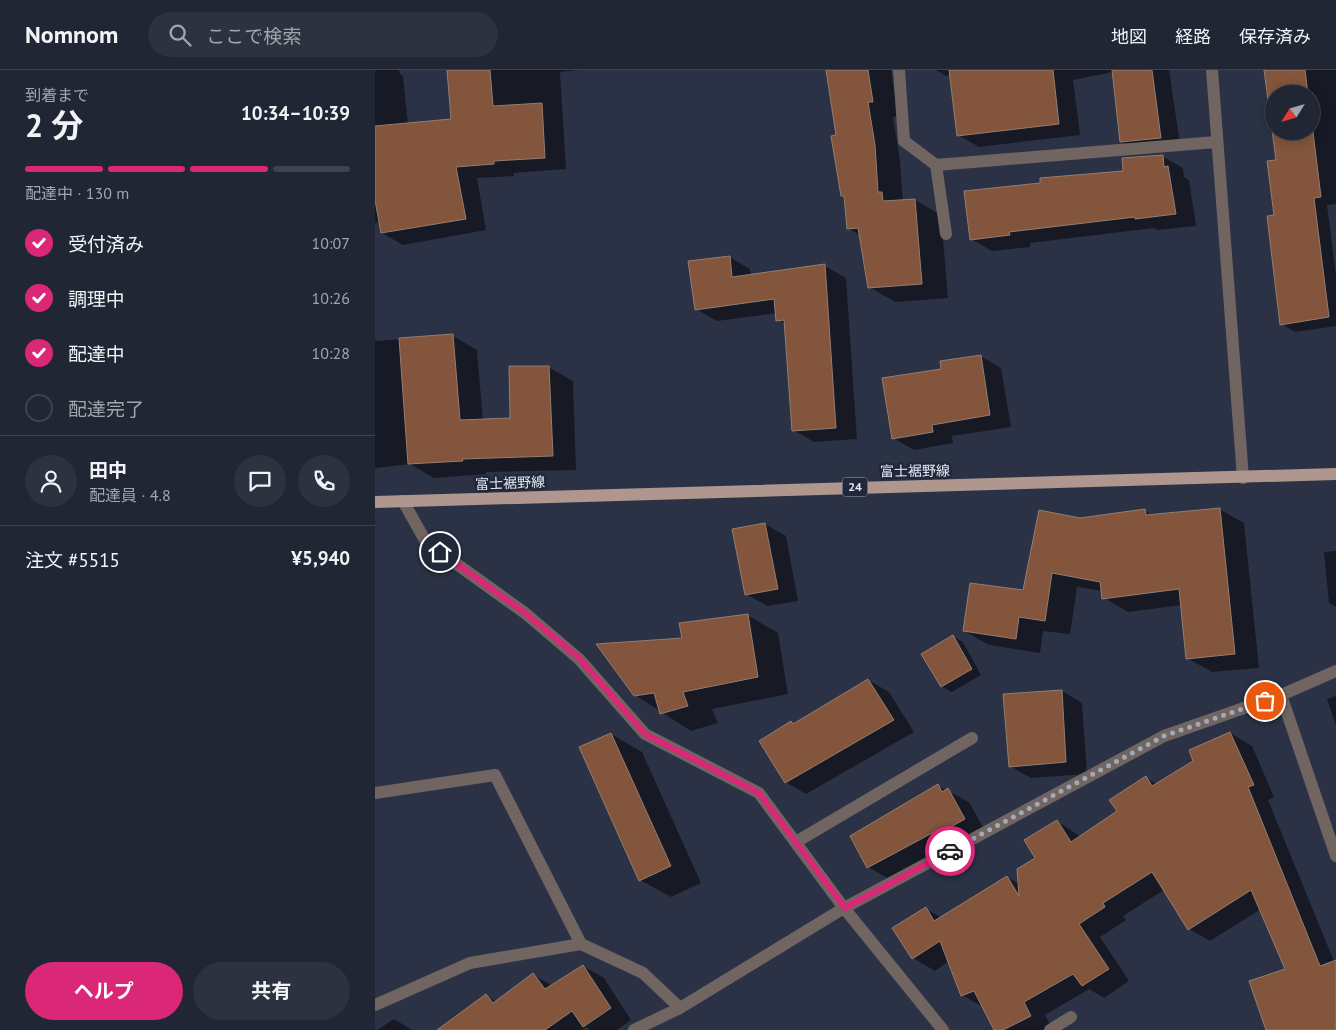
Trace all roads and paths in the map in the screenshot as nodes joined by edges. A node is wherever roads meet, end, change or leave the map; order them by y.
1 (899, 70) edge
2 (1212, 70) edge
3 (1216, 142) junction
4 (936, 165) junction
5 (947, 234) dead end
6 (1336, 474) edge
7 (1243, 478) junction
8 (403, 501) junction
9 (375, 502) edge
10 (1336, 671) edge
11 (1281, 695) junction
12 (972, 738) dead end
13 (375, 793) edge
14 (796, 842) junction
15 (1336, 856) edge
16 (845, 908) junction
17 (581, 944) junction
18 (375, 1004) edge
19 (680, 1008) junction
20 (1071, 1017) dead end
21 (634, 1030) edge
22 (943, 1030) edge
23 (1050, 1030) edge

1 - 4 street
2 - 3 street
3 - 4 street
3 - 7 street
4 - 5 street
6 - 7 main road, 富士裾野線 / 24
7 - 8 main road, 富士裾野線 / 24
8 - 9 main road, 富士裾野線 / 24
8 - 14 street
10 - 11 street
11 - 15 street
11 - 16 street
12 - 14 street
13 - 17 street
14 - 16 street
16 - 19 street
16 - 22 street
17 - 18 street
17 - 19 street
19 - 21 street
20 - 23 street

